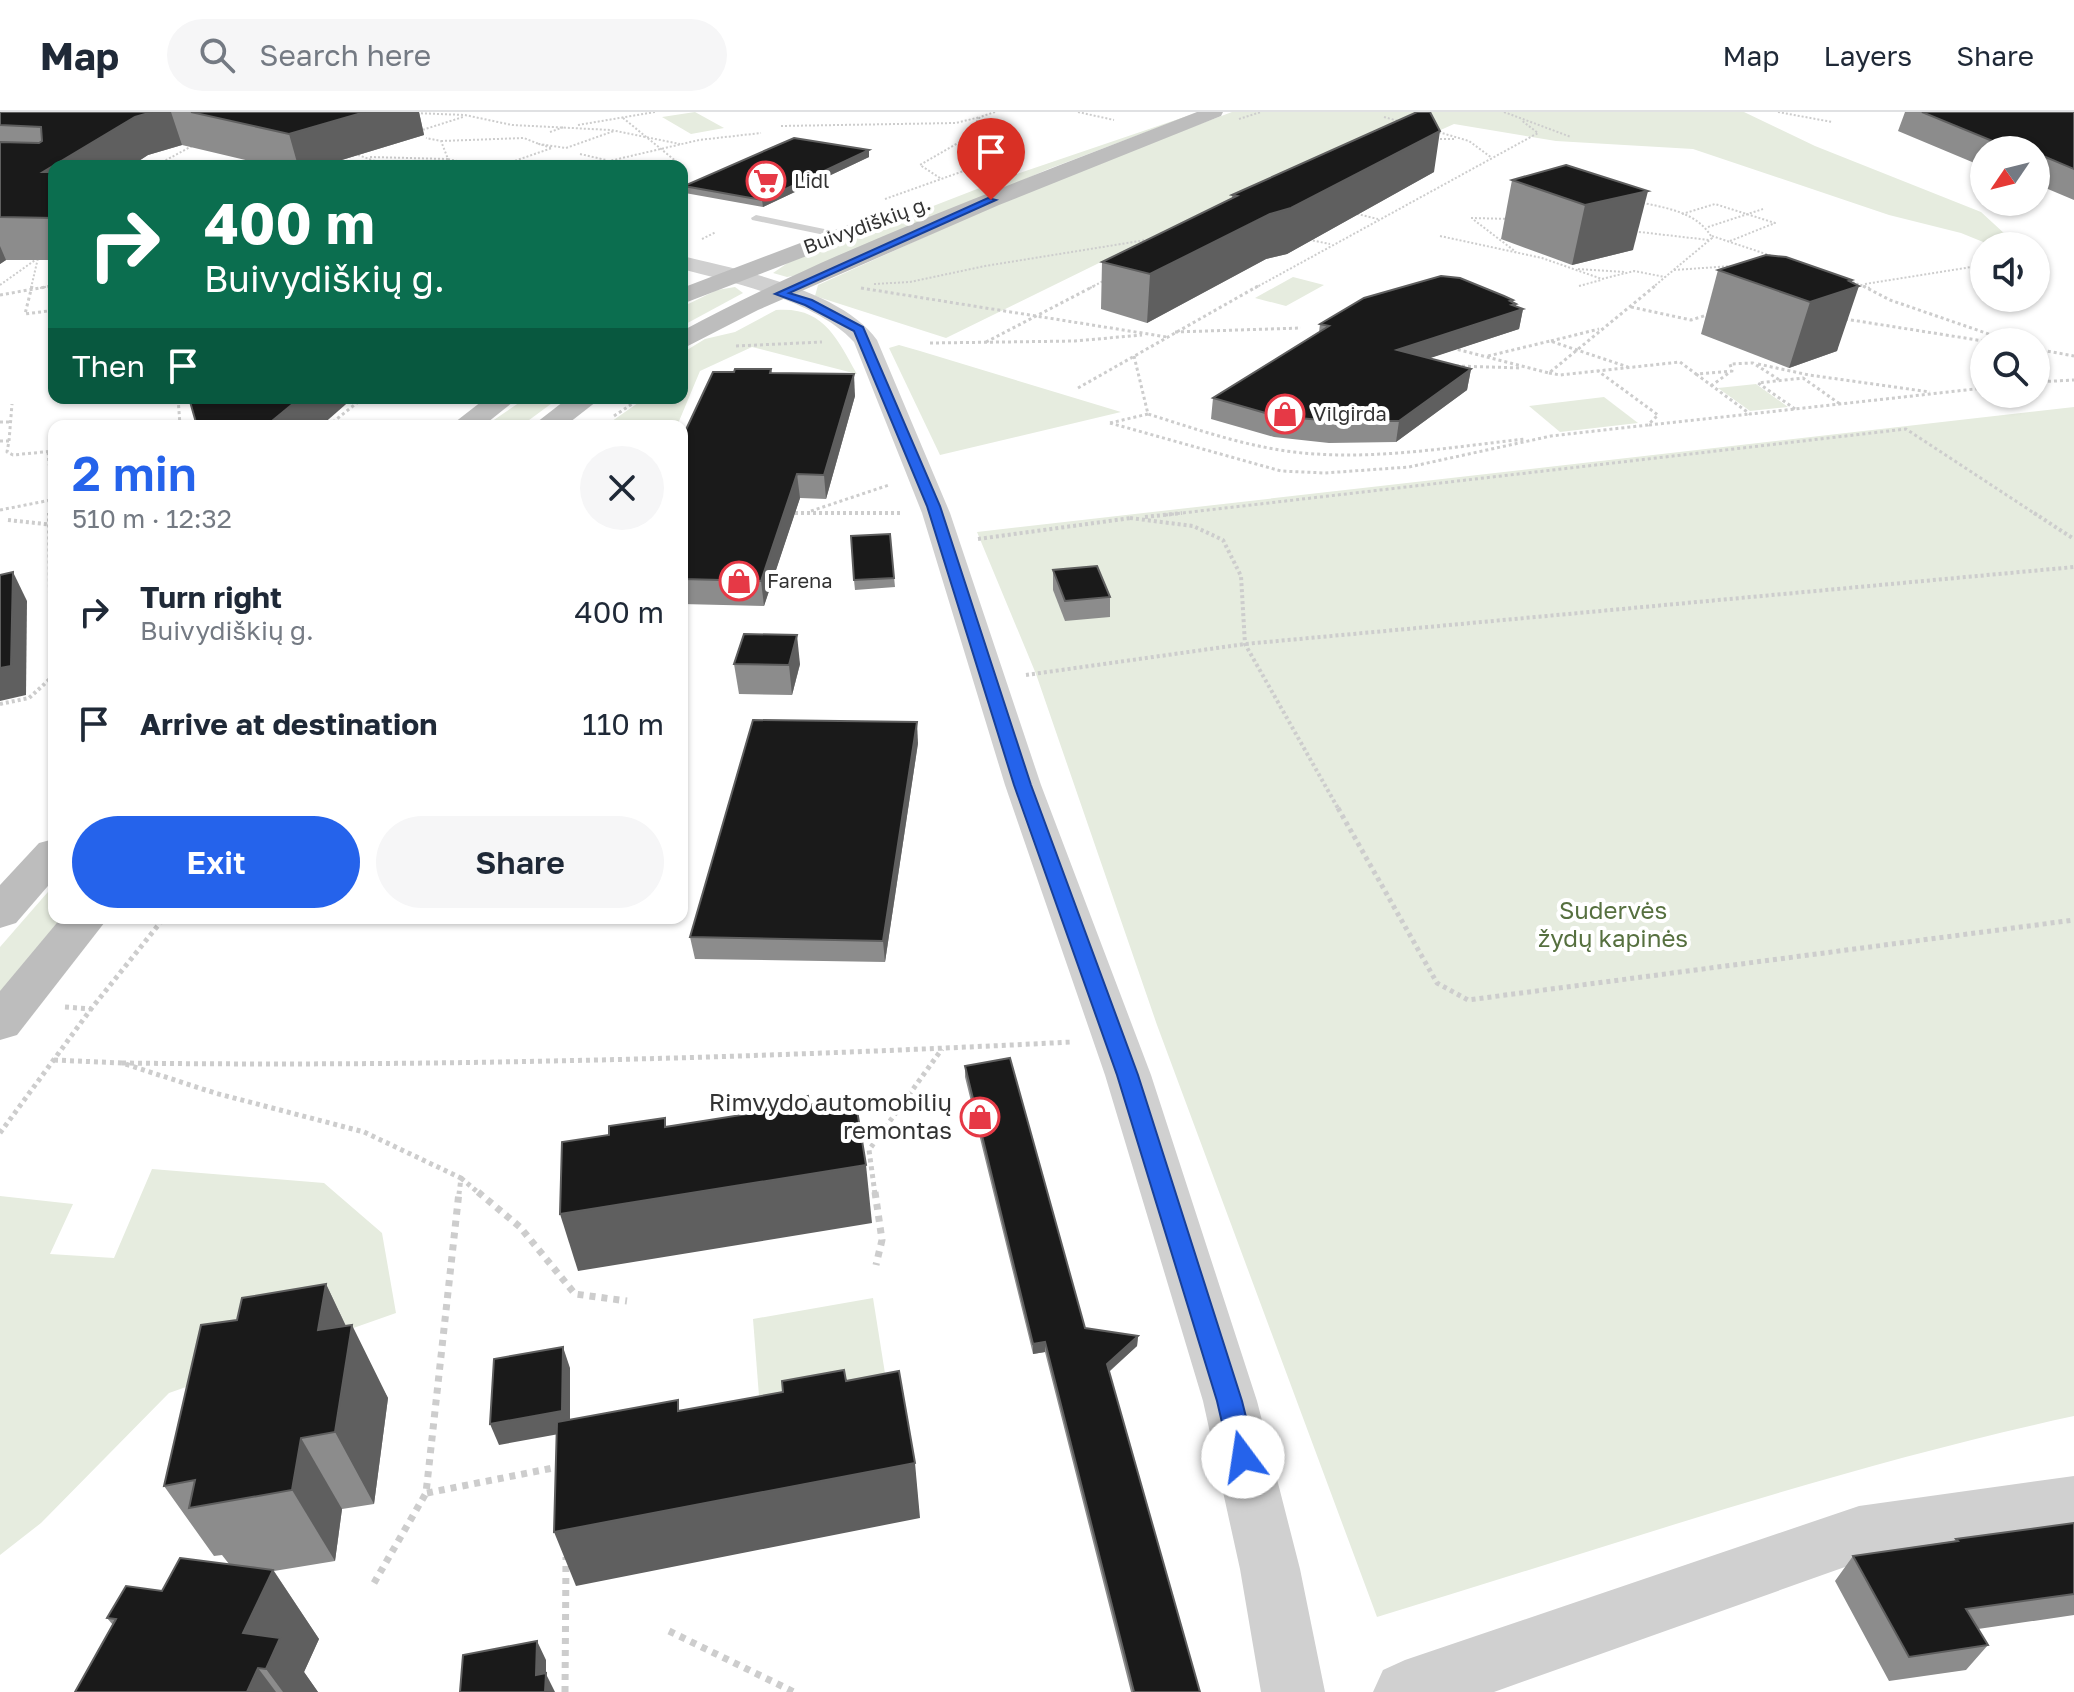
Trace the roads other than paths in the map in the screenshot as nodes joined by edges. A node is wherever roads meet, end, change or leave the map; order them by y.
1 (1190, 112) edge
2 (1214, 112) edge
3 (950, 194) dead end
4 (895, 214) dead end
5 (756, 218) dead end
6 (839, 235) junction
7 (688, 264) edge
8 (729, 276) junction
9 (688, 294) edge
10 (780, 294) junction
11 (688, 338) edge
12 (495, 404) edge
13 (578, 404) edge
14 (473, 420) edge
15 (555, 420) edge
16 (48, 859) edge
17 (0, 913) edge
18 (81, 924) edge
19 (0, 1023) edge
20 (2074, 1503) edge
21 (1293, 1692) edge
22 (1405, 1692) edge

1 - 3 main road, Buivydiškių g.
2 - 10 main road, Buivydiškių g.
4 - 6 main road, Buivydiškių g.
5 - 6 lane
6 - 8 main road, Buivydiškių g.
7 - 8 street
8 - 9 main road, Buivydiškių g.
8 - 10 street
10 - 11 main road, Buivydiškių g.
10 - 21 street
12 - 14 main road
13 - 15 main road
16 - 17 main road
18 - 19 main road
20 - 22 street

